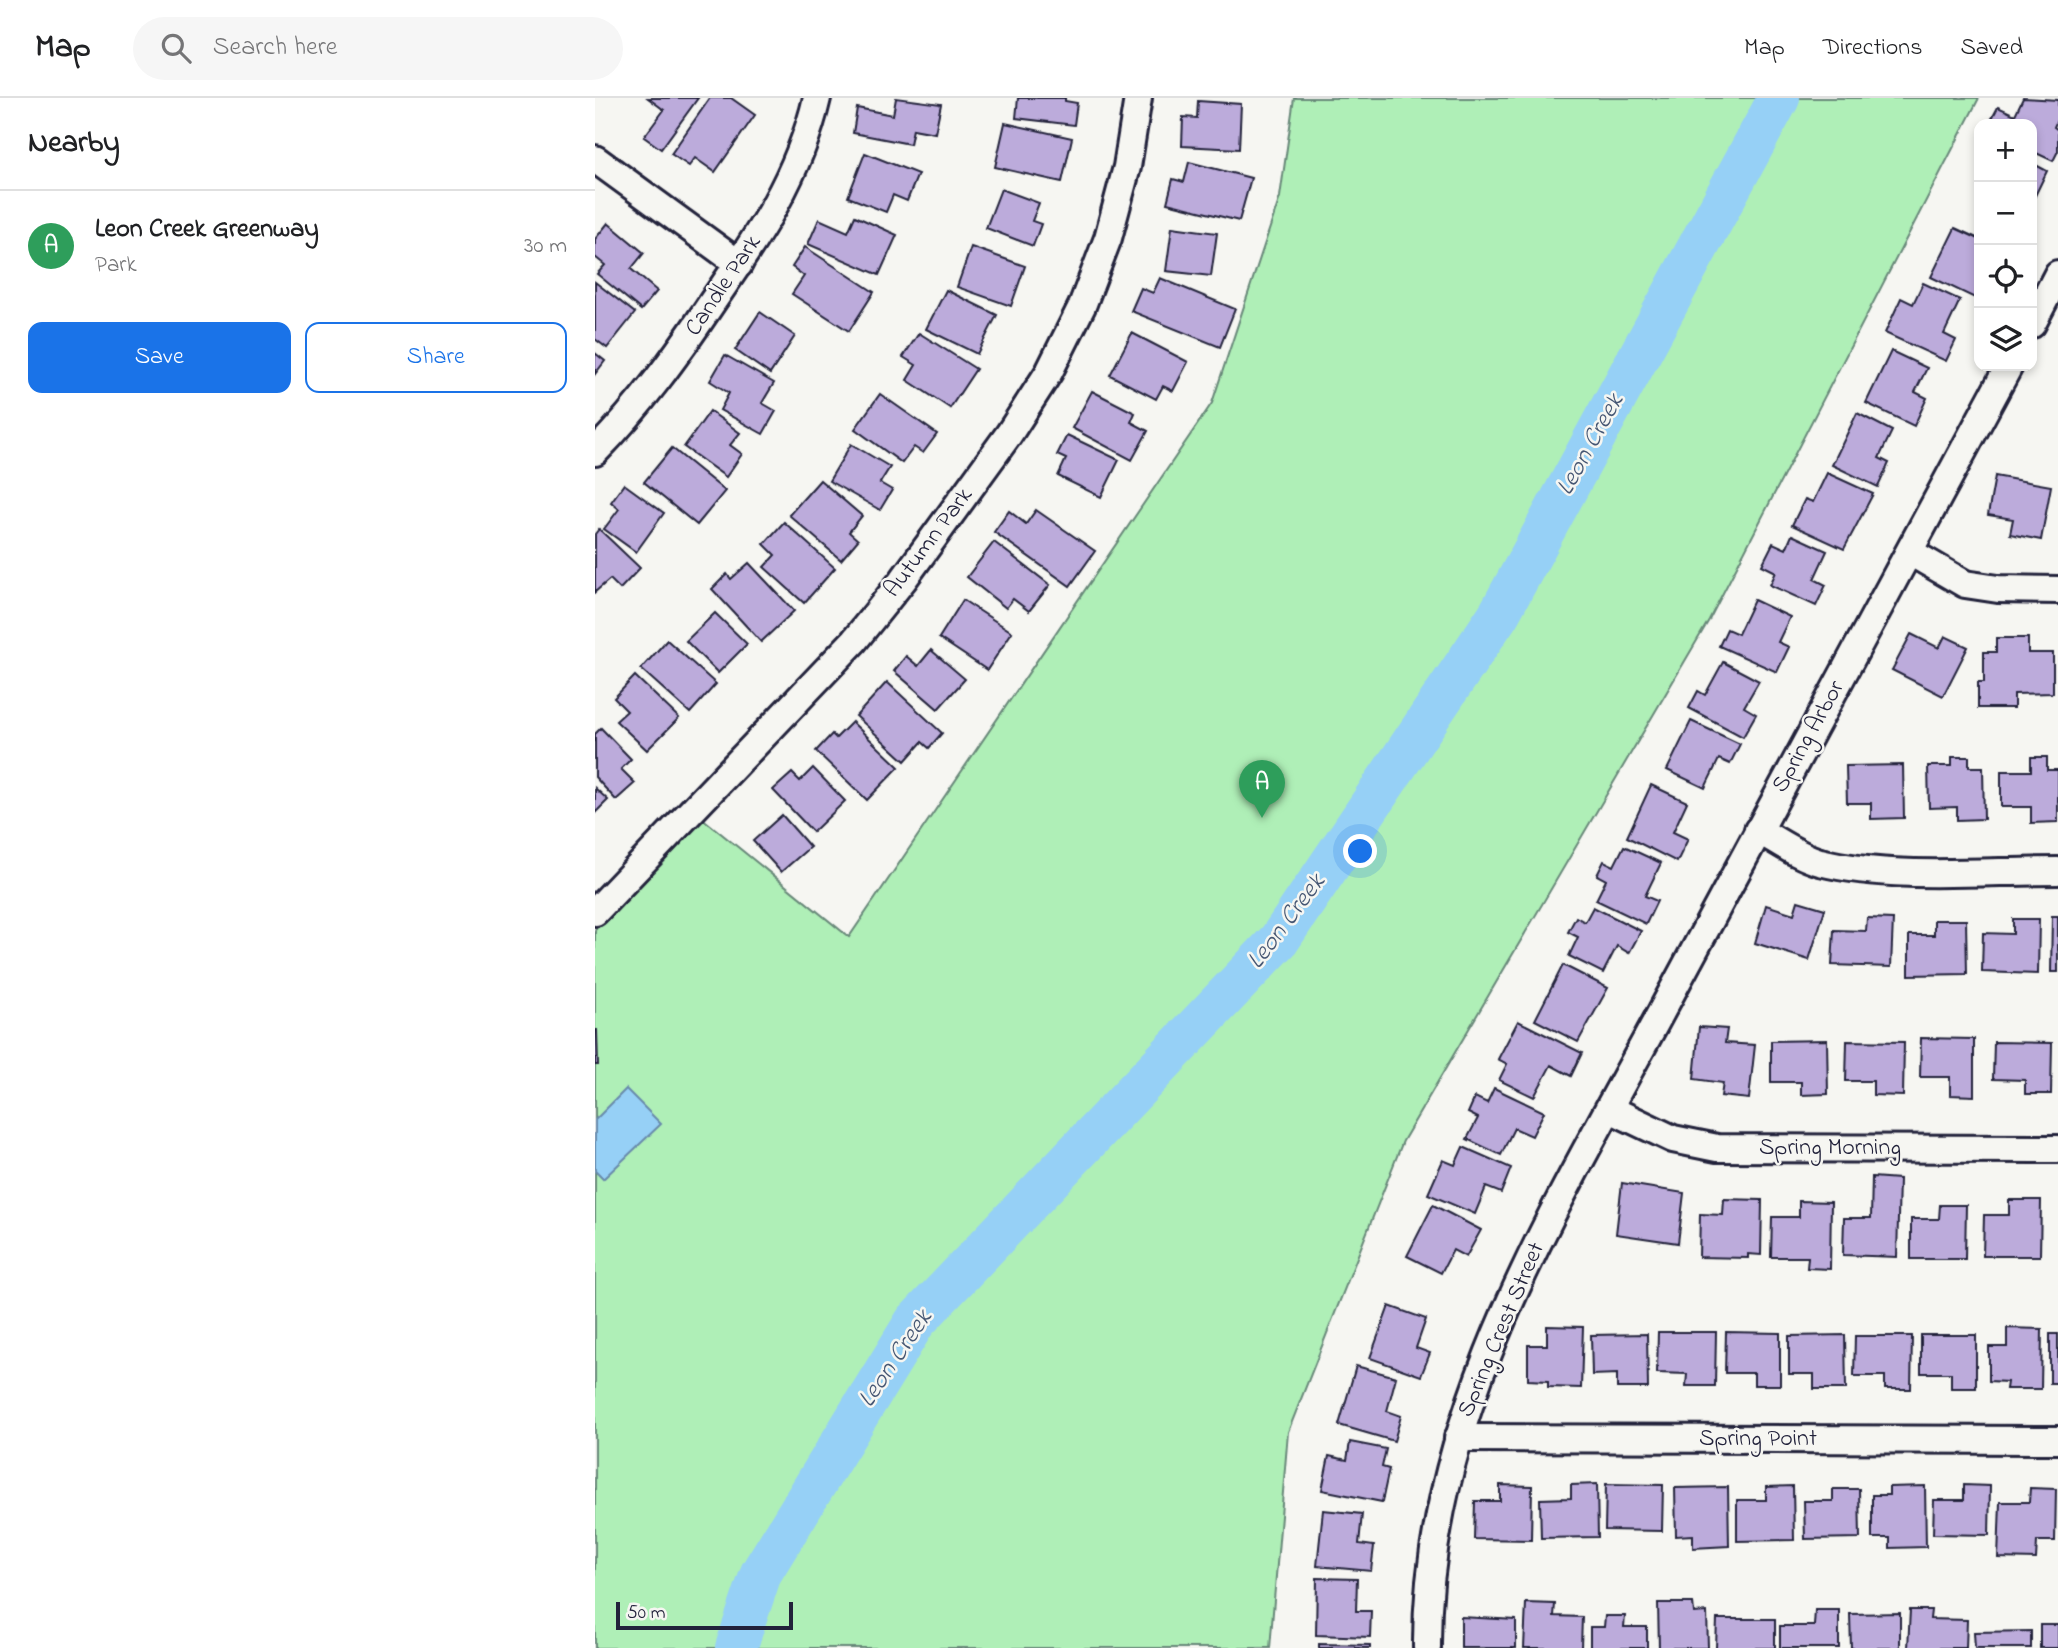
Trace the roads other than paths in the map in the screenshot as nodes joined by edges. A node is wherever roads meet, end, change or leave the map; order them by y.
1 (817, 98) edge
2 (1138, 98) edge
3 (595, 159) edge
4 (739, 264) junction
5 (2058, 274) edge
6 (2037, 314) edge
7 (2006, 371) edge
8 (595, 452) edge
9 (1910, 552) junction
10 (2058, 590) edge
11 (1758, 830) junction
12 (2058, 871) edge
13 (595, 912) edge
14 (1610, 1109) junction
15 (2058, 1149) edge
16 (1458, 1438) junction
17 (2058, 1440) edge
18 (1427, 1648) edge

1 - 4 street, Candle Park
2 - 13 street, Autumn Park
3 - 4 street
4 - 8 street, Candle Park
5 - 6 street
7 - 9 street, Spring Arbor
9 - 10 street
9 - 11 street, Spring Arbor
11 - 12 street
11 - 14 street, Spring Arbor
14 - 15 street, Spring Morning
14 - 16 street, Spring Crest Street
16 - 17 street, Spring Point
16 - 18 street, Spring Crest Street

